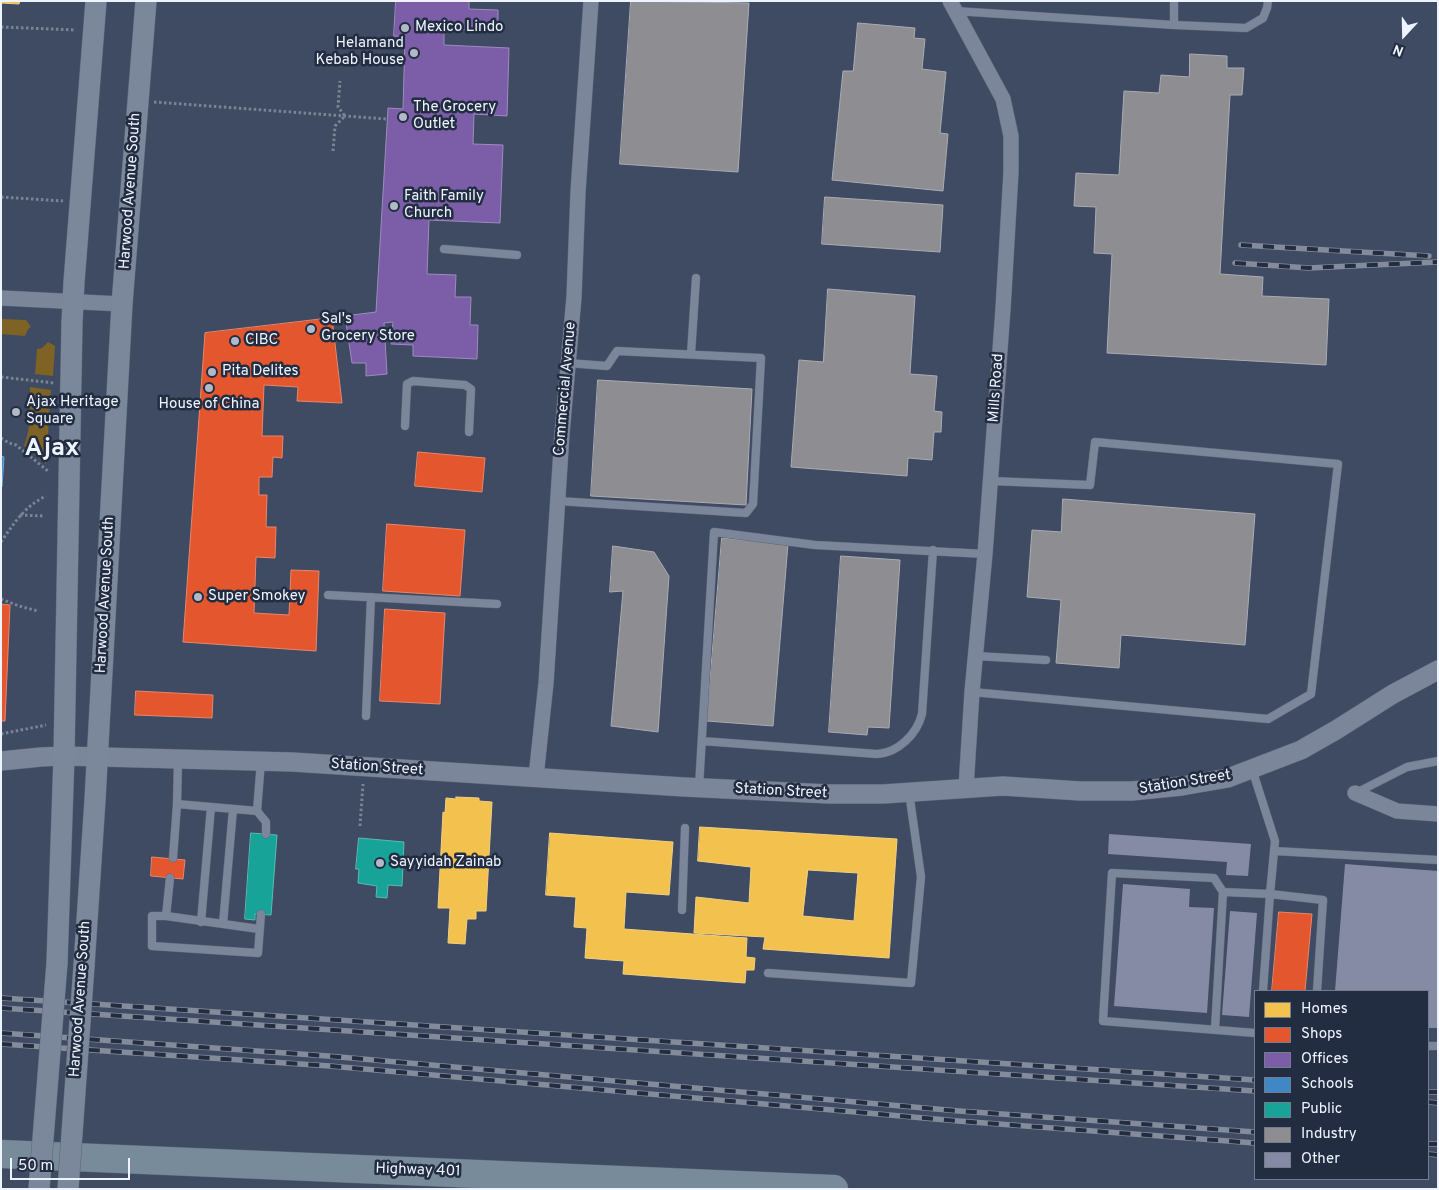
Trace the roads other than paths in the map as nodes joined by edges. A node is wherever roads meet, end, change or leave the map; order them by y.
1 (96, 1) edge
2 (146, 1) edge
3 (591, 1) edge
4 (1174, 1) edge
5 (1268, 1) edge
6 (952, 6) edge
7 (1174, 25) junction
8 (444, 249) dead end
9 (517, 255) dead end
10 (696, 278) dead end
11 (1, 298) edge
12 (73, 301) junction
13 (122, 304) junction
14 (691, 354) junction
15 (568, 363) junction
16 (405, 426) dead end
17 (469, 432) dead end
18 (990, 481) junction
19 (558, 501) junction
20 (932, 550) junction
21 (985, 554) junction
22 (328, 595) dead end
23 (371, 597) junction
24 (496, 604) dead end
25 (976, 656) junction
26 (1046, 660) dead end
27 (1438, 670) edge
28 (972, 692) junction
29 (366, 716) dead end
30 (702, 741) junction
31 (64, 756) junction
32 (97, 757) junction
33 (178, 760) junction
34 (1, 761) edge
35 (261, 761) junction
36 (1438, 761) edge
37 (1252, 769) junction
38 (536, 777) junction
39 (700, 788) junction
40 (966, 788) junction
41 (909, 792) junction
42 (1355, 793) joint
43 (177, 804) junction
44 (211, 807) junction
45 (233, 809) junction
46 (257, 811) junction
47 (1438, 814) edge
48 (685, 828) dead end
49 (266, 834) dead end
50 (1274, 851) junction
51 (172, 858) dead end
52 (1438, 860) edge
53 (170, 878) dead end
54 (1223, 892) junction
55 (1270, 894) junction
56 (682, 910) dead end
57 (261, 914) dead end
58 (166, 916) junction
59 (201, 922) junction
60 (223, 924) junction
61 (260, 928) junction
62 (768, 973) dead end
63 (1263, 990) edge
64 (1317, 990) edge
65 (1215, 1029) junction
66 (1254, 1032) edge
67 (1, 1154) edge
68 (39, 1189) edge
69 (68, 1189) edge
70 (834, 1189) edge

1 - 12 main road, Harwood Avenue South
2 - 13 main road, Harwood Avenue South
3 - 15 street, Commercial Avenue
4 - 7 lane
5 - 7 lane
6 - 7 lane
6 - 18 street, Mills Road
8 - 9 lane
10 - 14 lane
11 - 12 street
12 - 13 street
12 - 31 main road, Harwood Avenue South
13 - 32 main road, Harwood Avenue South
14 - 15 lane
14 - 19 lane
15 - 19 street, Commercial Avenue
16 - 17 lane
18 - 21 street, Mills Road
18 - 28 lane
19 - 38 street, Commercial Avenue
20 - 21 lane
20 - 30 lane
20 - 30 lane
21 - 25 street, Mills Road
22 - 23 lane
23 - 24 lane
23 - 29 lane
25 - 26 lane
25 - 28 street, Mills Road
27 - 37 street, Station Street
28 - 40 street, Mills Road
30 - 39 lane
31 - 32 street, Station Street
31 - 34 street, Station Street
31 - 68 main road, Harwood Avenue South, bridge
32 - 33 street, Station Street
32 - 69 main road, Harwood Avenue South, bridge
33 - 35 street, Station Street
33 - 43 lane
35 - 38 street, Station Street
35 - 46 lane
36 - 42 lane
37 - 40 street, Station Street
37 - 50 lane
38 - 39 street, Station Street
39 - 41 street, Station Street
40 - 41 street, Station Street
41 - 62 lane
42 - 47 street
43 - 44 lane
43 - 51 lane
44 - 45 lane
44 - 59 lane
45 - 46 lane
45 - 60 lane
46 - 49 lane
48 - 56 lane
50 - 52 lane
50 - 55 lane
53 - 58 lane
54 - 55 lane
54 - 65 lane
54 - 65 lane
55 - 63 lane
55 - 64 lane
57 - 61 lane
58 - 59 lane
58 - 61 lane
59 - 60 lane
60 - 61 lane
65 - 66 lane
67 - 70 highway, Highway 401

